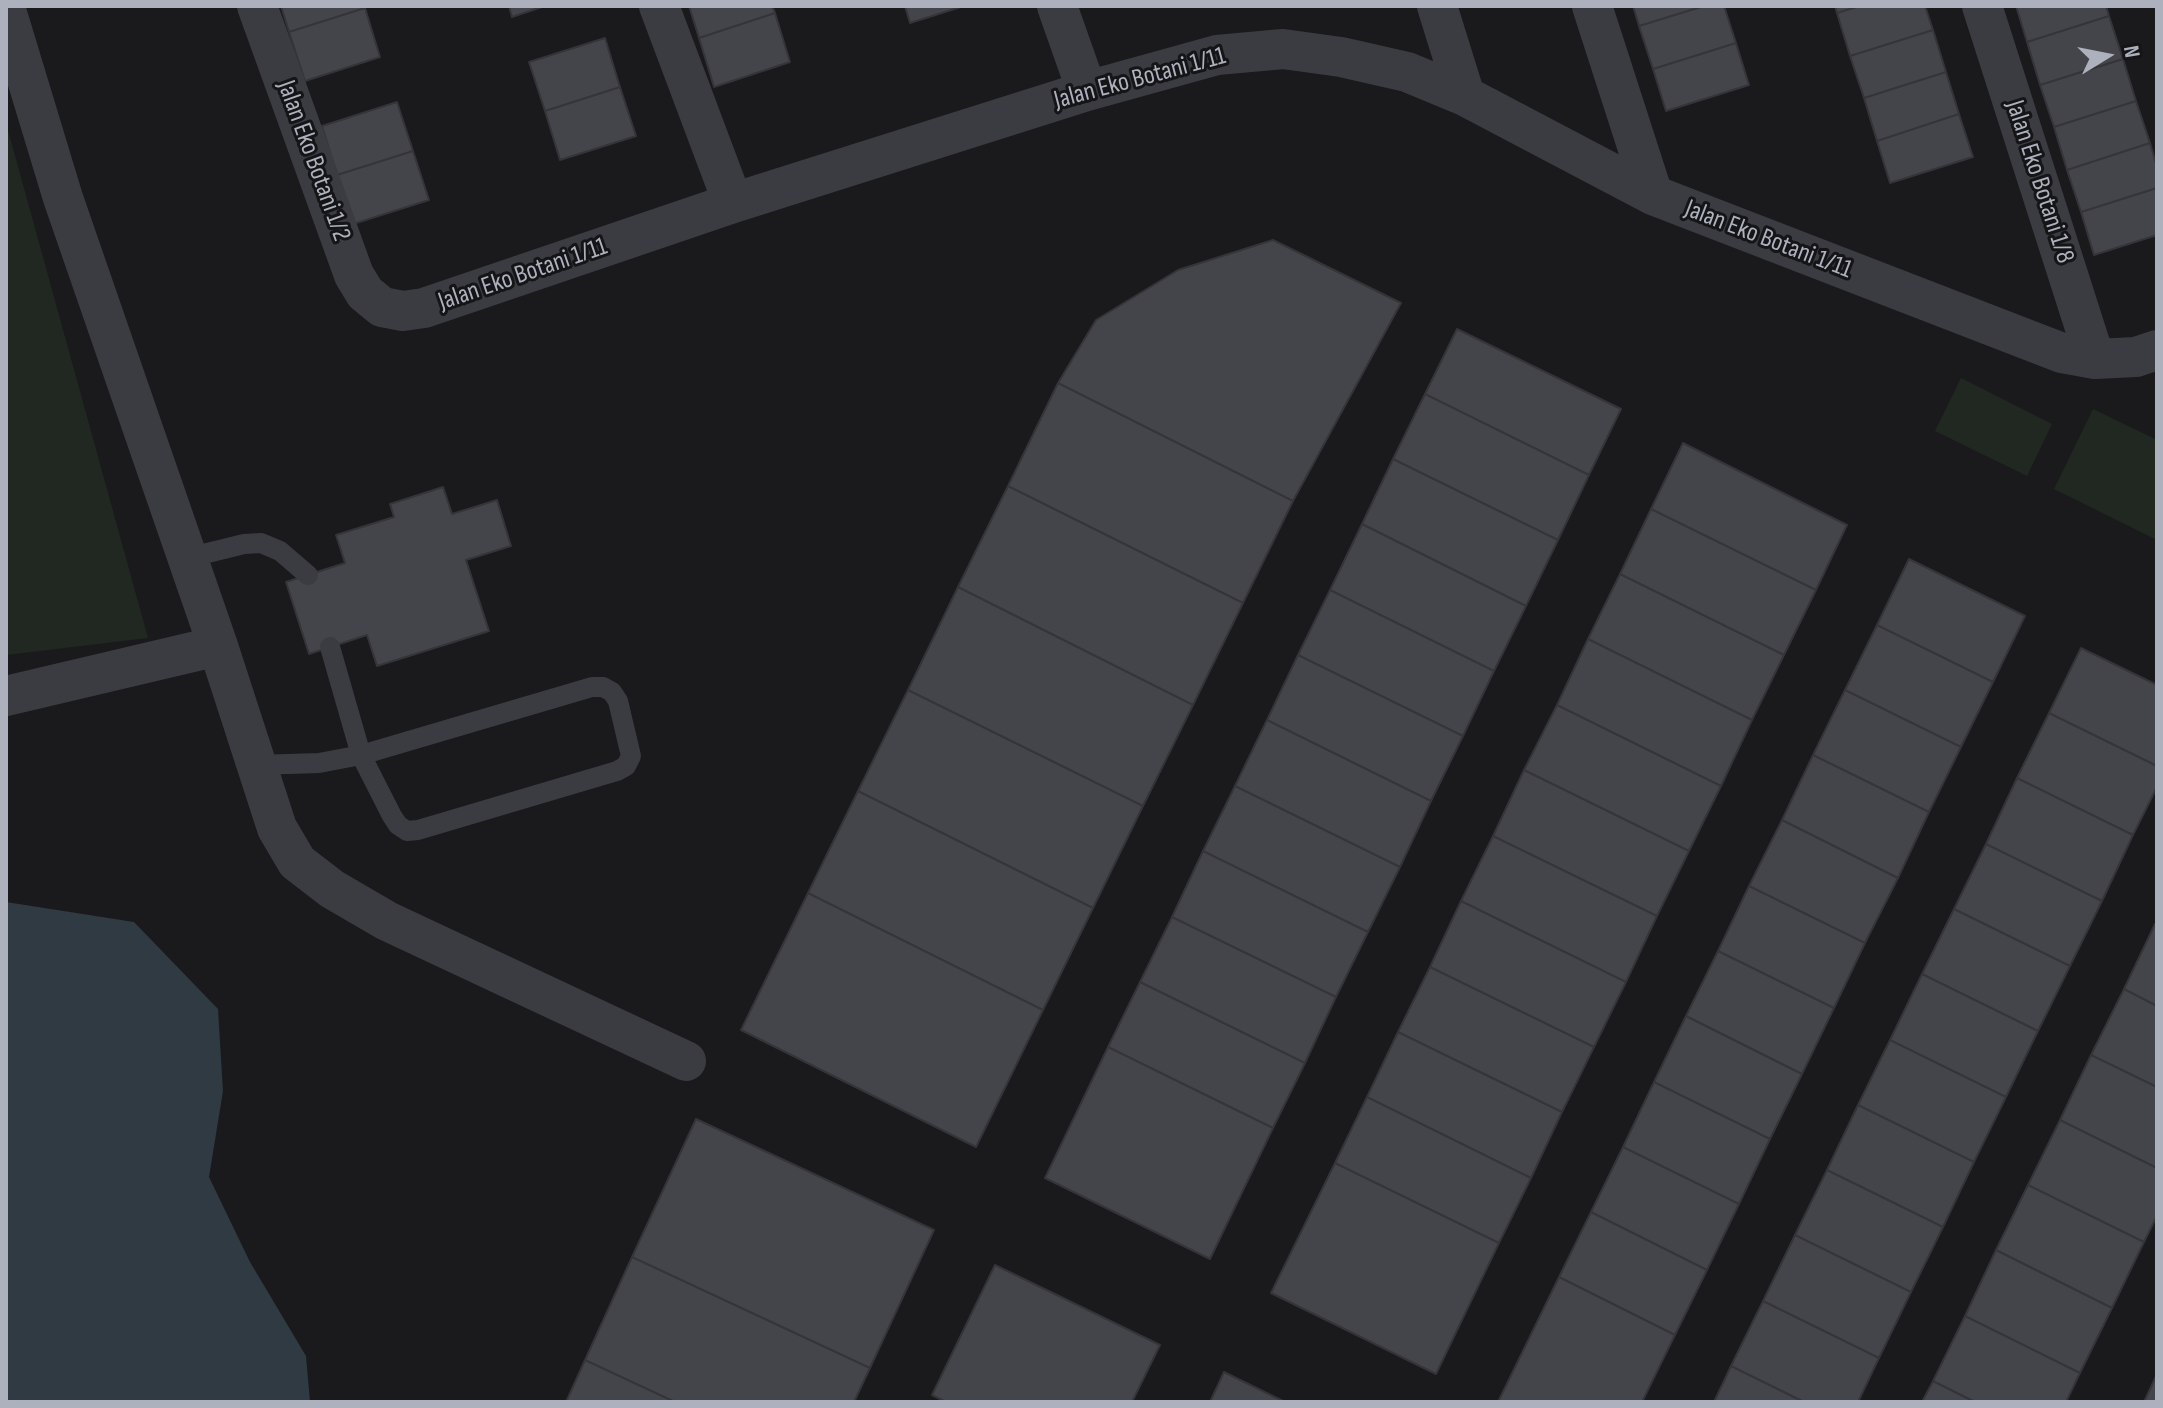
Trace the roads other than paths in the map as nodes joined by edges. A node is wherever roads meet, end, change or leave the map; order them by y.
1 (257, 6) edge
2 (659, 6) edge
3 (1057, 6) edge
4 (1437, 6) edge
5 (1592, 6) edge
6 (1982, 6) edge
7 (6, 10) edge
8 (1087, 91) junction
9 (1465, 96) junction
10 (1653, 195) junction
11 (733, 203) junction
12 (382, 307) joint
13 (2157, 350) edge
14 (2095, 359) junction
15 (187, 558) junction
16 (308, 575) dead end
17 (218, 646) junction
18 (330, 647) dead end
19 (6, 696) edge
20 (361, 755) junction
21 (257, 765) junction
22 (686, 1061) dead end

1 - 12 street, Jalan Eko Botani 1/2
2 - 11 street
3 - 8 street
4 - 9 street
5 - 10 street
6 - 14 street, Jalan Eko Botani 1/8
7 - 15 street
8 - 9 street, Jalan Eko Botani 1/11
8 - 11 street, Jalan Eko Botani 1/11
9 - 10 street, Jalan Eko Botani 1/11
10 - 14 street, Jalan Eko Botani 1/11
11 - 12 street, Jalan Eko Botani 1/11
13 - 14 street, Jalan Eko Botani 1/11
15 - 16 lane
15 - 17 street
17 - 19 street
17 - 21 street
18 - 20 lane
20 - 20 lane
20 - 21 lane
21 - 22 street

